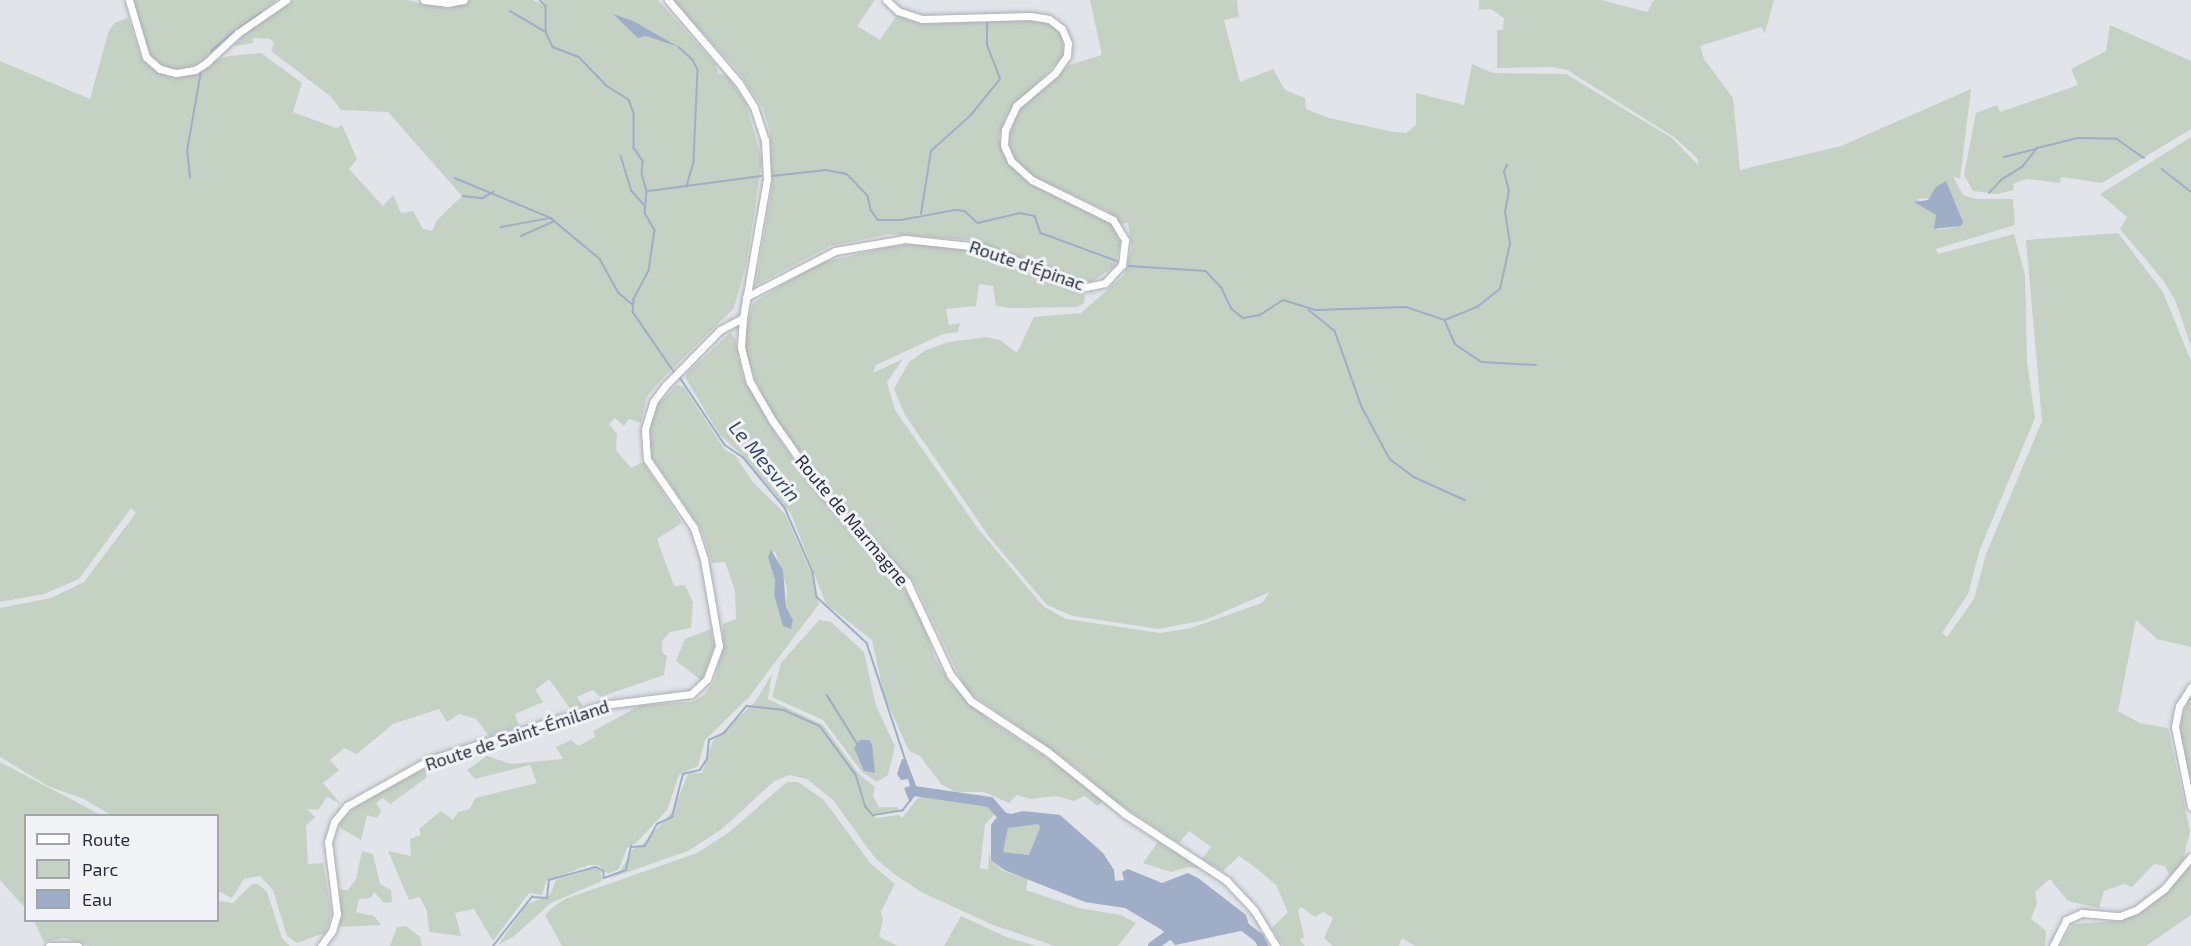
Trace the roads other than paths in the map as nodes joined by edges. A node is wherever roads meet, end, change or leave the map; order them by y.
1 (129, 0) edge
2 (286, 0) edge
3 (424, 0) edge
4 (464, 0) edge
5 (668, 0) edge
6 (886, 0) edge
7 (746, 297) junction
8 (743, 318) junction
9 (2191, 687) edge
10 (2191, 806) edge
11 (2191, 857) edge
12 (49, 946) edge
13 (78, 946) edge
14 (321, 946) edge
15 (1276, 946) edge
16 (2053, 946) edge

1 - 2 main road
3 - 4 main road
5 - 7 main road, Route de Marmagne
6 - 7 main road, Route d'Épinac
7 - 8 main road, Route de Marmagne
8 - 14 main road, Route de Saint-Émiland
8 - 15 main road, Route de Marmagne
9 - 10 main road
11 - 16 main road
12 - 13 main road

